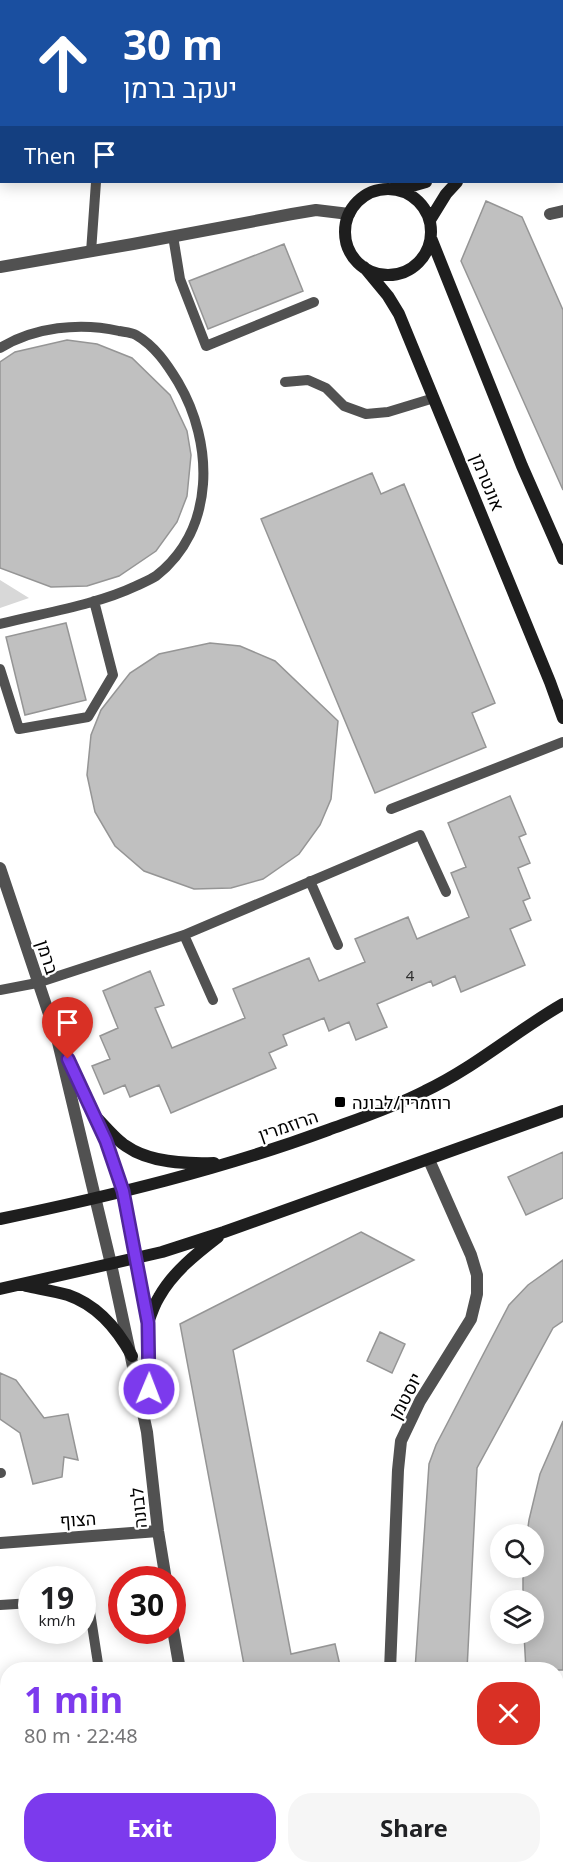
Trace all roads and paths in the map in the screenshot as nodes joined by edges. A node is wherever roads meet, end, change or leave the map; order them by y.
1 (96, 183) edge
2 (422, 183) edge
3 (456, 183) edge
4 (384, 189) junction
5 (563, 211) edge
6 (349, 214) junction
7 (550, 214) dead end
8 (430, 220) junction
9 (172, 236) junction
10 (431, 238) junction
11 (91, 252) junction
12 (0, 267) edge
13 (364, 267) junction
14 (314, 302) dead end
15 (0, 346) edge
16 (285, 381) dead end
17 (434, 398) junction
18 (563, 559) edge
19 (94, 600) junction
20 (0, 624) edge
21 (0, 669) edge
22 (563, 718) edge
23 (563, 742) edge
24 (391, 809) dead end
25 (0, 868) edge
26 (310, 881) junction
27 (446, 892) dead end
28 (184, 935) junction
29 (338, 945) dead end
30 (37, 983) junction
31 (0, 990) edge
32 (563, 992) edge
33 (213, 1000) dead end
34 (559, 1006) edge
35 (57, 1038) junction
36 (563, 1111) edge
37 (95, 1116) junction
38 (429, 1160) junction
39 (236, 1162) junction
40 (123, 1191) junction
41 (95, 1197) junction
42 (0, 1220) edge
43 (224, 1232) junction
44 (136, 1258) junction
45 (111, 1264) junction
46 (22, 1285) junction
47 (0, 1289) edge
48 (148, 1323) junction
49 (132, 1356) junction
50 (147, 1432) junction
51 (158, 1532) junction
52 (0, 1543) edge
53 (164, 1566) edge
54 (18, 1604) edge
55 (0, 1605) edge
56 (95, 1644) edge
57 (175, 1644) edge
58 (98, 1662) edge
59 (179, 1662) edge
60 (390, 1662) edge

1 - 11 lane
2 - 4 main road
3 - 8 main road
4 - 6 main road
4 - 8 main road
5 - 7 street
6 - 9 street
6 - 13 main road
8 - 10 main road
9 - 11 street
9 - 14 lane
10 - 13 main road
10 - 18 main road, אונטרמן
11 - 12 street
13 - 17 main road, אונטרמן
15 - 19 lane
16 - 17 lane
17 - 22 main road, אונטרמן
19 - 20 lane
19 - 21 lane
23 - 24 lane
25 - 30 street, ברמן
26 - 27 lane
26 - 28 lane
26 - 29 lane
28 - 30 lane
28 - 33 lane
30 - 31 lane
30 - 35 street, ברמן
32 - 34 main road
34 - 39 main road, הרוזמרין
35 - 37 street, לבונה
35 - 41 street, ברמן
36 - 38 main road
37 - 39 main road
37 - 40 street, לבונה
38 - 43 main road
38 - 60 street, יוסטמן
39 - 40 main road, הרוזמרין
40 - 41 main road, הרוזמרין
40 - 44 street, לבונה
41 - 42 main road, הרוזמרין
41 - 45 street, לבונה
43 - 44 main road
43 - 48 main road
44 - 45 main road
44 - 48 street, לבונה
45 - 46 main road
45 - 49 street, לבונה
46 - 47 main road
46 - 49 main road
48 - 50 street, לבונה
49 - 50 street, לבונה
50 - 51 street, לבונה
51 - 52 street, הצוף
51 - 53 street, לבונה
54 - 55 lane
56 - 58 lane
57 - 59 street

